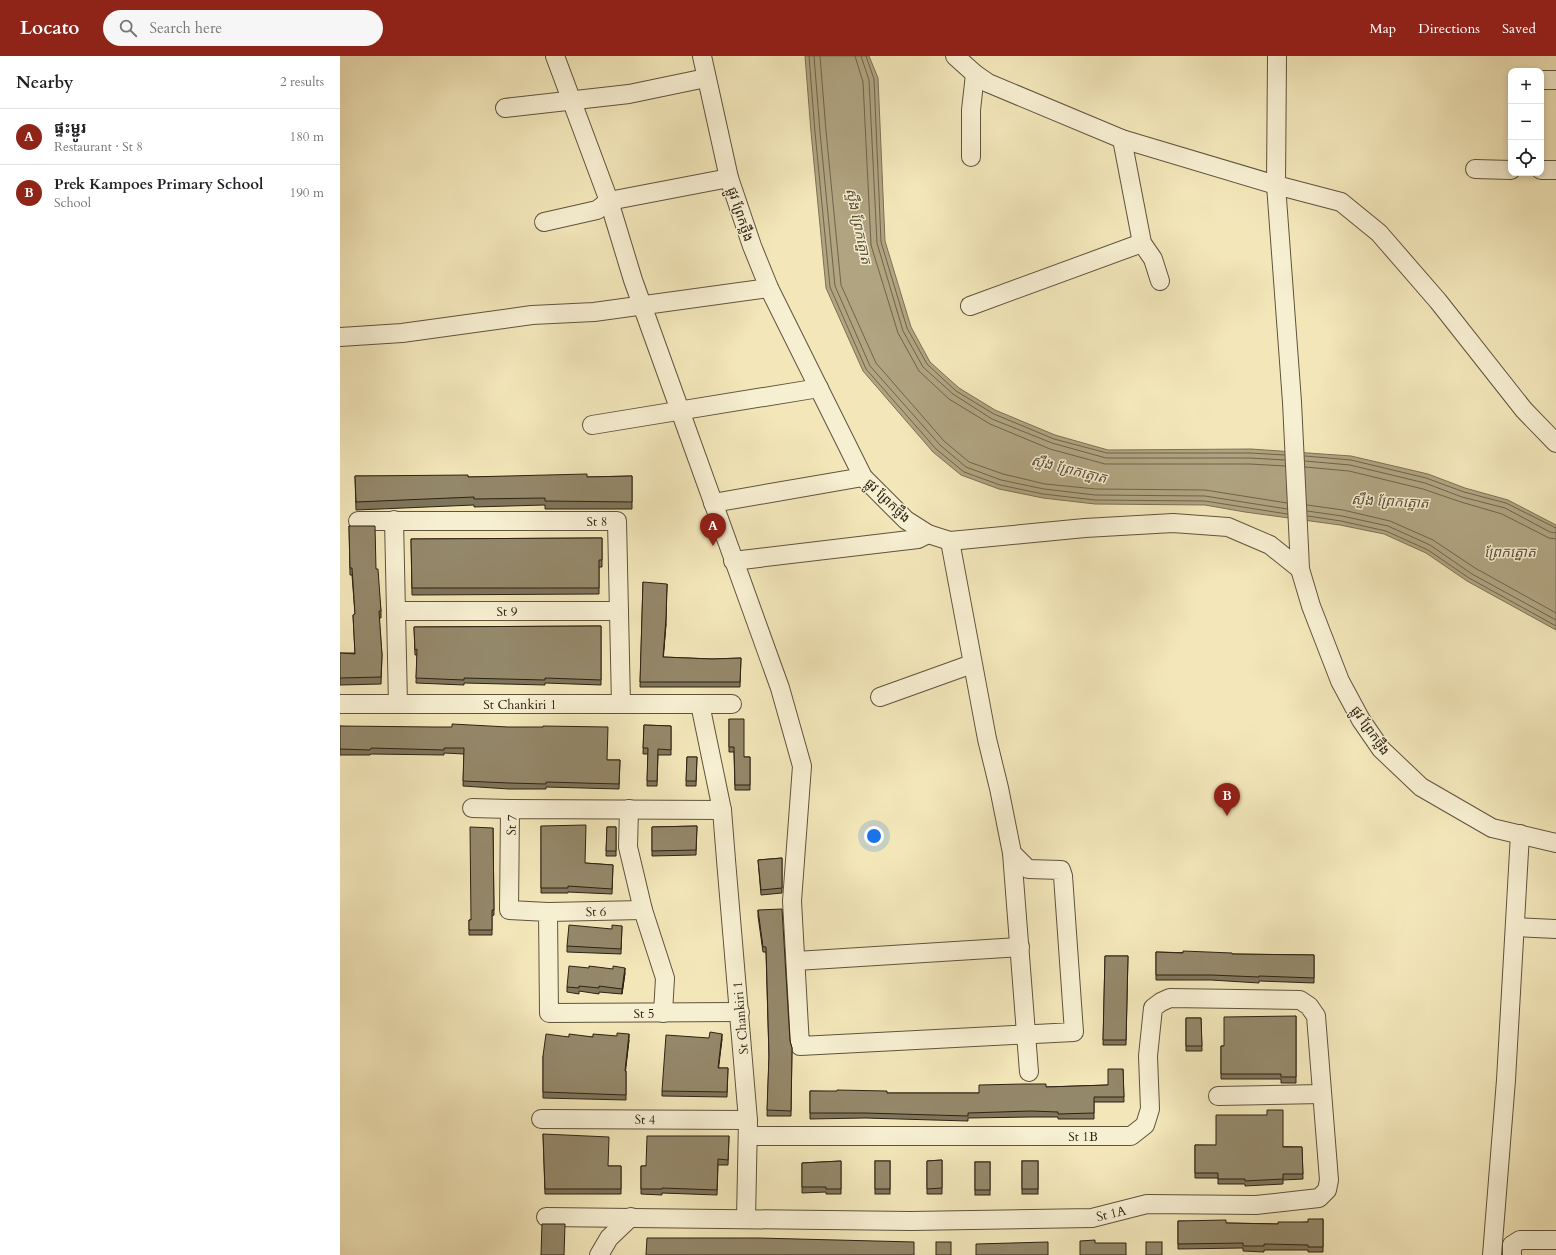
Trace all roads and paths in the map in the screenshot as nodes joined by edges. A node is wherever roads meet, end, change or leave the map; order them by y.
1 (555, 56) edge
2 (702, 56) edge
3 (955, 56) edge
4 (1276, 56) edge
5 (975, 74) junction
6 (706, 78) junction
7 (1544, 80) edge
8 (1556, 80) edge
9 (570, 100) junction
10 (505, 108) dead end
11 (1122, 139) junction
12 (971, 157) dead end
13 (1475, 169) dead end
14 (1508, 170) edge
15 (1544, 170) edge
16 (1556, 170) edge
17 (729, 178) junction
18 (1276, 185) junction
19 (609, 200) junction
20 (544, 222) dead end
21 (1142, 243) junction
22 (1160, 281) dead end
23 (769, 288) junction
24 (642, 304) junction
25 (970, 306) dead end
26 (340, 337) edge
27 (819, 388) junction
28 (681, 411) junction
29 (592, 425) dead end
30 (1556, 442) edge
31 (863, 477) junction
32 (713, 503) junction
33 (394, 520) junction
34 (358, 521) dead end
35 (928, 534) junction
36 (950, 540) junction
37 (733, 560) junction
38 (1300, 569) junction
39 (396, 611) junction
40 (619, 611) junction
41 (972, 664) junction
42 (880, 696) dead end
43 (340, 704) edge
44 (398, 704) junction
45 (621, 704) junction
46 (700, 704) junction
47 (732, 704) dead end
48 (472, 808) dead end
49 (510, 808) junction
50 (629, 809) junction
51 (722, 810) junction
52 (1520, 834) junction
53 (1556, 843) edge
54 (1012, 853) junction
55 (643, 910) junction
56 (548, 912) junction
57 (1516, 927) junction
58 (1556, 929) edge
59 (1020, 947) junction
60 (796, 961) junction
61 (1300, 1000) joint
62 (663, 1012) junction
63 (740, 1012) junction
64 (1025, 1034) junction
65 (1029, 1072) dead end
66 (1322, 1094) junction
67 (1218, 1096) dead end
68 (541, 1119) dead end
69 (749, 1128) junction
70 (546, 1217) dead end
71 (631, 1217) junction
72 (746, 1219) junction
73 (1556, 1240) edge
74 (599, 1255) edge
75 (1492, 1255) edge
76 (1512, 1255) edge

1 - 9 street
2 - 6 street, ផ្លូវ ព្រែកថ្លឹង
3 - 5 street
4 - 18 street, ផ្លូវ ព្រែកថ្លឹង
5 - 11 street
5 - 12 street
6 - 9 street
6 - 17 street, ផ្លូវ ព្រែកថ្លឹង
7 - 8 street
9 - 10 street
9 - 19 street
11 - 18 street
11 - 21 street
13 - 14 street
15 - 16 street
17 - 19 street
17 - 23 street, ផ្លូវ ព្រែកថ្លឹង
18 - 30 street
18 - 38 street, ផ្លូវ ព្រែកថ្លឹង
19 - 20 street
19 - 24 street
21 - 22 street
21 - 25 street
23 - 24 street
23 - 27 street, ផ្លូវ ព្រែកថ្លឹង
24 - 26 street
24 - 28 street
27 - 28 street
27 - 31 street, ផ្លូវ ព្រែកថ្លឹង
28 - 29 street
28 - 32 street
31 - 32 street
31 - 35 street, ផ្លូវ ព្រែកថ្លឹង
32 - 37 street
33 - 34 street, St 8
33 - 39 street
33 - 40 street, St 8
35 - 36 street, ផ្លូវ ព្រែកថ្លឹង
35 - 37 street
36 - 38 street, ផ្លូវ ព្រែកថ្លឹង
36 - 41 street
37 - 60 street
38 - 52 street, ផ្លូវ ព្រែកថ្លឹង
39 - 40 street, St 9
39 - 44 street
40 - 45 street, St 8
41 - 42 street
41 - 54 street
43 - 44 street, St Chankiri 1
44 - 45 street, St Chankiri 1
45 - 46 street, St Chankiri 1
46 - 47 street, St Chankiri 1
46 - 51 street, St Chankiri 1
48 - 49 street
49 - 50 street, St 7
49 - 56 street, St 7
50 - 51 street, St 7
50 - 55 street
51 - 63 street, St Chankiri 1
52 - 53 street, ផ្លូវ ព្រែកថ្លឹង
52 - 57 street
54 - 59 street
54 - 64 street
55 - 56 street, St 6
55 - 62 street
56 - 62 street, St 5
57 - 58 street
57 - 75 street
59 - 60 street
59 - 64 street
60 - 64 street
61 - 66 street, St 1A
61 - 69 street, St 1B
62 - 63 street, St 5
63 - 69 street, St Chankiri 1
64 - 65 street
66 - 67 street
66 - 72 street, St 1A
68 - 69 street, St 4
69 - 72 street, St Chankiri 1
70 - 71 street
71 - 72 street
71 - 74 street
73 - 76 street

